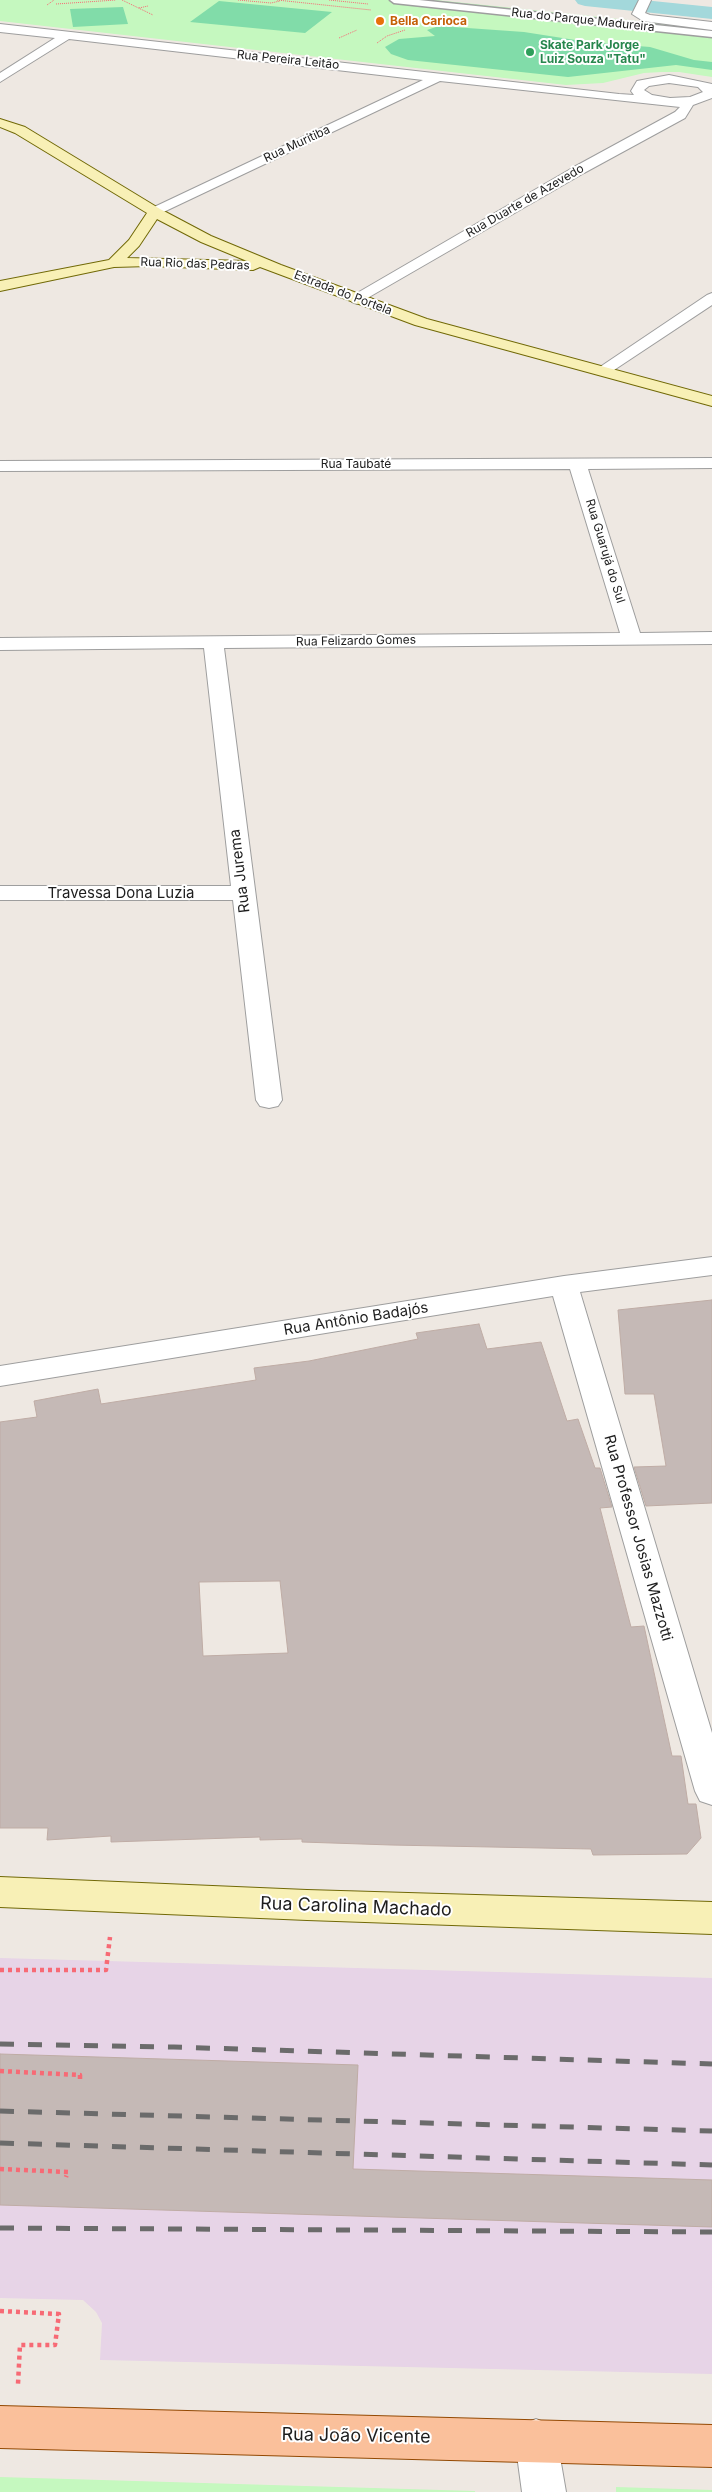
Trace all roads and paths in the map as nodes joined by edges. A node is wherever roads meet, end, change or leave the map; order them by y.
1 (238, 0) edge
2 (281, 0) edge
3 (394, 0) edge
4 (645, 0) edge
5 (148, 6) dead end
6 (138, 8) dead end
7 (712, 26) edge
8 (0, 28) edge
9 (357, 30) dead end
10 (712, 34) edge
11 (68, 35) junction
12 (336, 42) dead end
13 (439, 77) junction
14 (0, 78) edge
15 (637, 88) junction
16 (711, 90) edge
17 (577, 92) junction
18 (657, 100) junction
19 (682, 102) junction
20 (0, 122) edge
21 (155, 212) junction
22 (114, 263) junction
23 (276, 268) junction
24 (0, 286) edge
25 (712, 298) edge
26 (357, 299) junction
27 (602, 371) junction
28 (712, 401) edge
29 (577, 463) junction
30 (712, 463) edge
31 (0, 466) edge
32 (712, 638) edge
33 (632, 639) junction
34 (212, 643) junction
35 (0, 644) edge
36 (0, 893) edge
37 (242, 893) junction
38 (269, 1100) dead end
39 (712, 1266) edge
40 (564, 1285) junction
41 (0, 1376) edge
42 (712, 1791) edge
43 (0, 1892) edge
44 (712, 1918) edge
45 (0, 1970) edge
46 (106, 1970) dead end
47 (0, 2071) edge
48 (80, 2082) dead end
49 (0, 2169) edge
50 (66, 2177) dead end
51 (0, 2311) edge
52 (8, 2427) edge
53 (536, 2440) junction
54 (712, 2446) edge
55 (544, 2492) edge

1 - 2 path
3 - 10 lane, Rua do Parque Madureira
4 - 7 street
5 - 6 path
8 - 11 street, Rua Pereira Leitão
9 - 12 path
11 - 13 street, Rua Pereira Leitão
11 - 14 street
13 - 17 street, Rua Pereira Leitão
13 - 21 street, Rua Muritiba
15 - 16 street, Rua Pereira Leitão
15 - 17 street, Rua Pereira Leitão
15 - 18 street
16 - 19 street, Rua Pereira Leitão
17 - 18 street, Rua Pereira Leitão
18 - 19 street, Rua Pereira Leitão
19 - 26 street, Rua Duarte de Azevedo
20 - 21 main road, Estrada do Portela
21 - 22 main road, Rua Rio das Pedras
21 - 23 main road, Estrada do Portela
22 - 23 main road, Rua Rio das Pedras
22 - 24 main road, Rua Rio das Pedras
23 - 26 main road, Estrada do Portela
25 - 27 street
26 - 27 main road, Estrada do Portela
27 - 28 main road, Estrada do Portela
29 - 30 street, Rua Taubaté
29 - 31 street, Rua Taubaté
29 - 33 street, Rua Guarujá do Sul
32 - 33 street, Rua Felizardo Gomes
33 - 34 street, Rua Felizardo Gomes
34 - 35 street, Rua Felizardo Gomes
34 - 37 street, Rua Jurema
36 - 37 street, Travessa Dona Luzia
37 - 38 street, Rua Jurema
39 - 40 street, Rua Antônio Badajós
40 - 41 street, Rua Antônio Badajós
40 - 42 street, Rua Professor Josias Mazzotti
43 - 44 main road, Rua Carolina Machado
45 - 46 path
47 - 48 path
49 - 50 path
51 - 52 path
52 - 53 main road, Rua João Vicente
53 - 54 main road, Rua João Vicente
53 - 55 street

